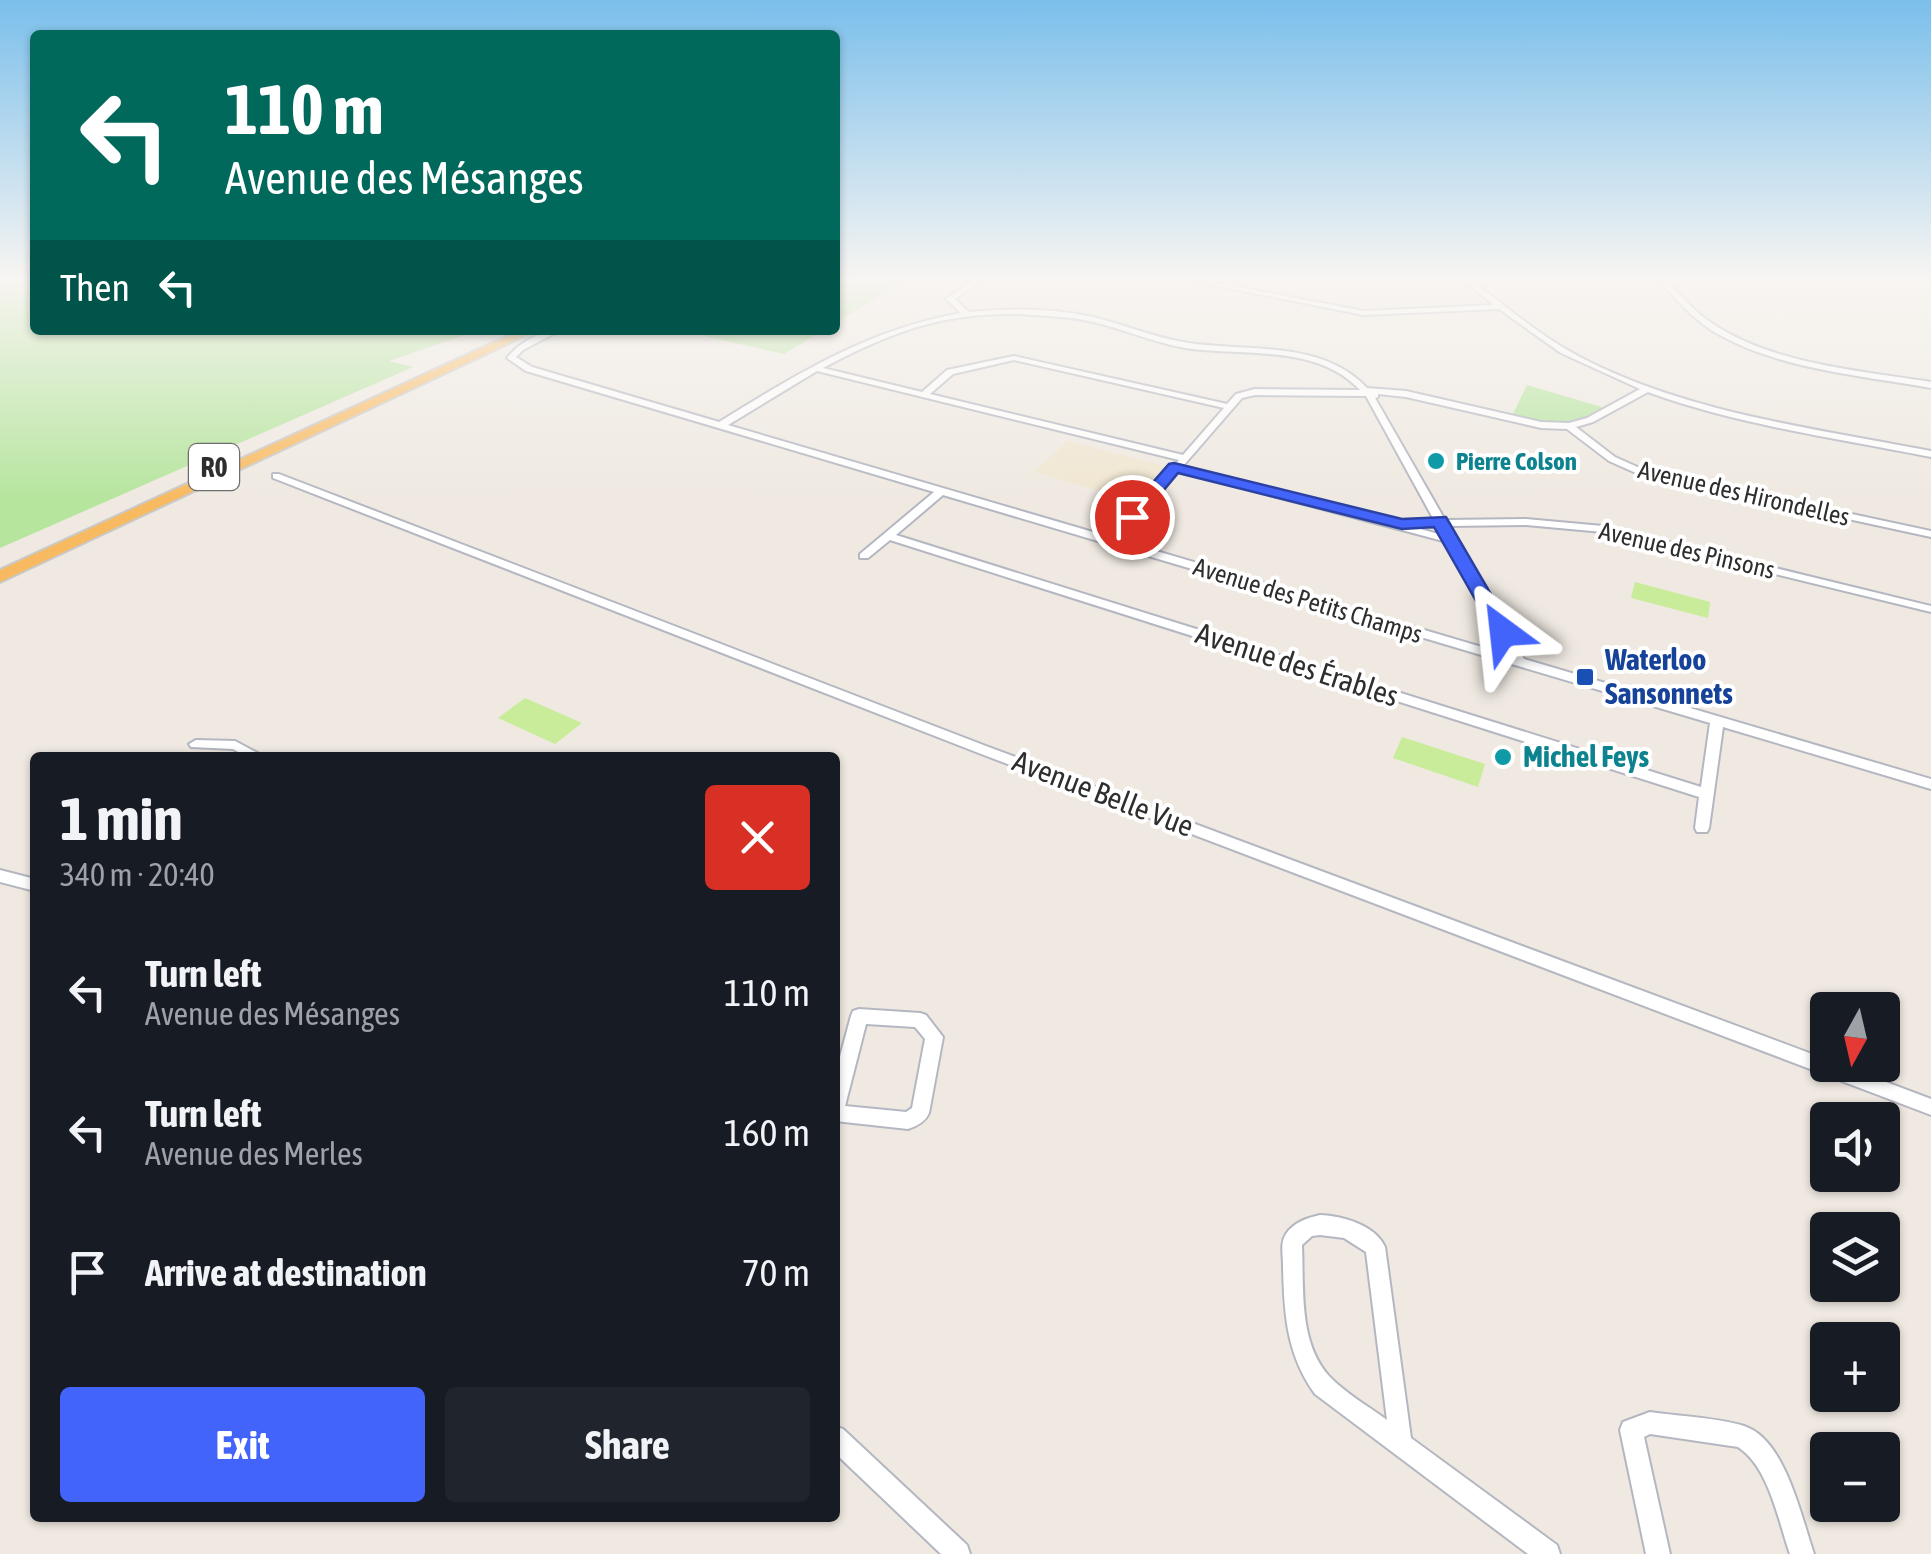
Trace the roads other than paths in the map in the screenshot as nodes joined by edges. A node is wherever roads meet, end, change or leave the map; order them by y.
1 (463, 354) edge
2 (480, 354) edge
3 (481, 354) edge
4 (515, 354) edge
5 (842, 354) edge
6 (1272, 354) edge
7 (1568, 354) edge
8 (1778, 354) edge
9 (477, 355) junction
10 (818, 366) junction
11 (1931, 385) edge
12 (1646, 388) junction
13 (920, 393) junction
14 (1366, 393) junction
15 (1230, 407) junction
16 (720, 425) junction
17 (1569, 426) junction
18 (1931, 454) edge
19 (1179, 462) junction
20 (276, 476) dead end
21 (941, 491) junction
22 (1440, 521) junction
23 (1402, 524) junction
24 (1931, 534) edge
25 (889, 536) junction
26 (1450, 540) junction
27 (1112, 542) junction
28 (864, 556) dead end
29 (0, 565) edge
30 (0, 577) edge
31 (1931, 609) edge
32 (1520, 663) junction
33 (1716, 721) junction
34 (196, 744) dead end
35 (248, 752) edge
36 (1931, 784) edge
37 (1704, 794) junction
38 (1702, 828) dead end
39 (0, 876) edge
40 (30, 885) edge
41 (840, 1091) edge
42 (1931, 1108) edge
43 (840, 1113) edge
44 (840, 1442) edge
45 (1401, 1444) junction
46 (958, 1554) edge
47 (1548, 1554) edge
48 (1658, 1554) edge
49 (1802, 1554) edge

1 - 29 highway, R0
2 - 9 highway, R0
3 - 9 highway
4 - 16 street, Avenue des Petits Champs
5 - 10 street
6 - 14 street
7 - 12 street
8 - 11 street
9 - 30 highway, R0
10 - 13 street
10 - 16 street
12 - 17 street
12 - 18 street
13 - 15 street
13 - 19 street
14 - 15 street
14 - 17 street
14 - 22 street
15 - 19 street
16 - 21 street, Avenue des Petits Champs
17 - 24 street, Avenue des Hirondelles
19 - 23 street
19 - 27 street
20 - 42 street, Avenue Belle Vue
21 - 25 street
21 - 27 street, Avenue des Petits Champs
22 - 23 street, Avenue des Pinsons
22 - 26 street
22 - 31 street, Avenue des Pinsons
23 - 26 street
25 - 28 street
25 - 37 street, Avenue des Érables
26 - 32 street
27 - 32 street, Avenue des Petits Champs
32 - 33 street, Avenue des Petits Champs
33 - 36 street, Avenue des Petits Champs
33 - 37 street
34 - 35 street
37 - 38 street
39 - 40 street
41 - 43 street
44 - 46 street
45 - 45 street
45 - 47 street
48 - 49 street

